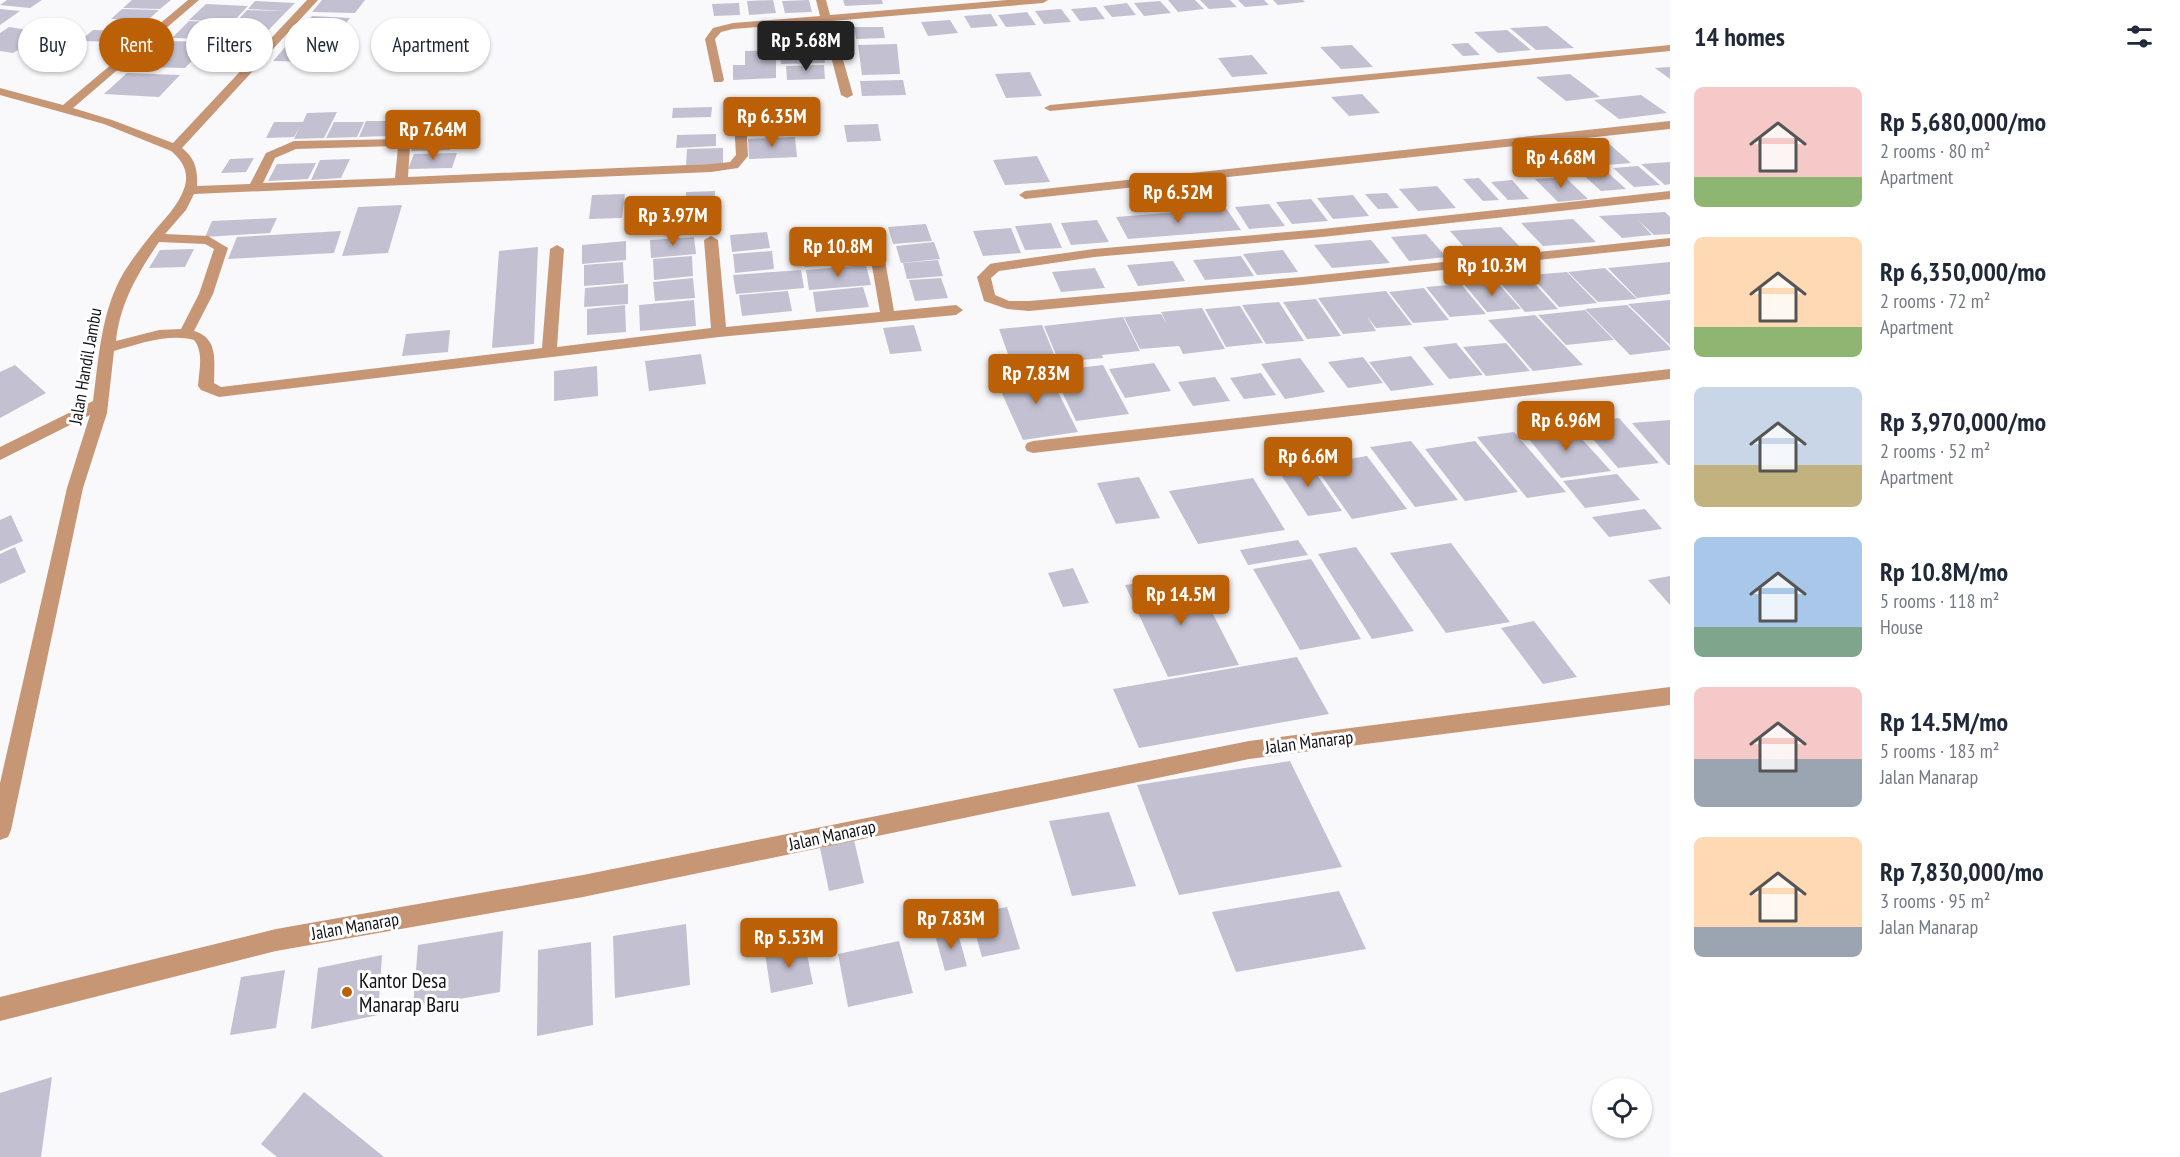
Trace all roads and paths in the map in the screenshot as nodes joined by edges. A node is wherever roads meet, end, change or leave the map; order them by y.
1 (194, 0) edge
2 (313, 0) edge
3 (821, 0) edge
4 (1043, 0) edge
5 (958, 4) edge
6 (825, 19) junction
7 (1670, 48) edge
8 (718, 80) dead end
9 (0, 90) edge
10 (847, 95) dead end
11 (1050, 108) dead end
12 (64, 110) junction
13 (740, 122) dead end
14 (1670, 125) edge
15 (175, 148) junction
16 (401, 181) junction
17 (255, 187) junction
18 (189, 190) junction
19 (1025, 195) dead end
20 (1670, 195) edge
21 (873, 232) dead end
22 (155, 238) junction
23 (711, 240) dead end
24 (1670, 242) edge
25 (557, 249) dead end
26 (956, 310) dead end
27 (888, 315) junction
28 (720, 332) junction
29 (186, 333) junction
30 (107, 348) junction
31 (549, 353) junction
32 (1670, 374) edge
33 (100, 403) junction
34 (1033, 447) dead end
35 (0, 454) edge
36 (1670, 696) edge
37 (0, 830) edge
38 (0, 1009) edge

1 - 12 street
2 - 15 street
3 - 6 street
4 - 5 street
5 - 6 street
6 - 8 street
6 - 10 street
7 - 11 street
9 - 12 street
12 - 15 street
13 - 16 street
14 - 19 street
15 - 18 street
16 - 17 street
16 - 17 street
17 - 18 street
18 - 22 street, Jalan Handil Jambu
20 - 24 street
21 - 27 street
22 - 29 street
22 - 30 street, Jalan Handil Jambu
23 - 28 street
25 - 31 street
26 - 27 street
27 - 28 street
28 - 31 street
29 - 30 street
29 - 31 street
30 - 33 street, Jalan Handil Jambu
32 - 34 street
33 - 35 street
33 - 37 street, Jalan Handil Jambu
36 - 38 street, Jalan Manarap

